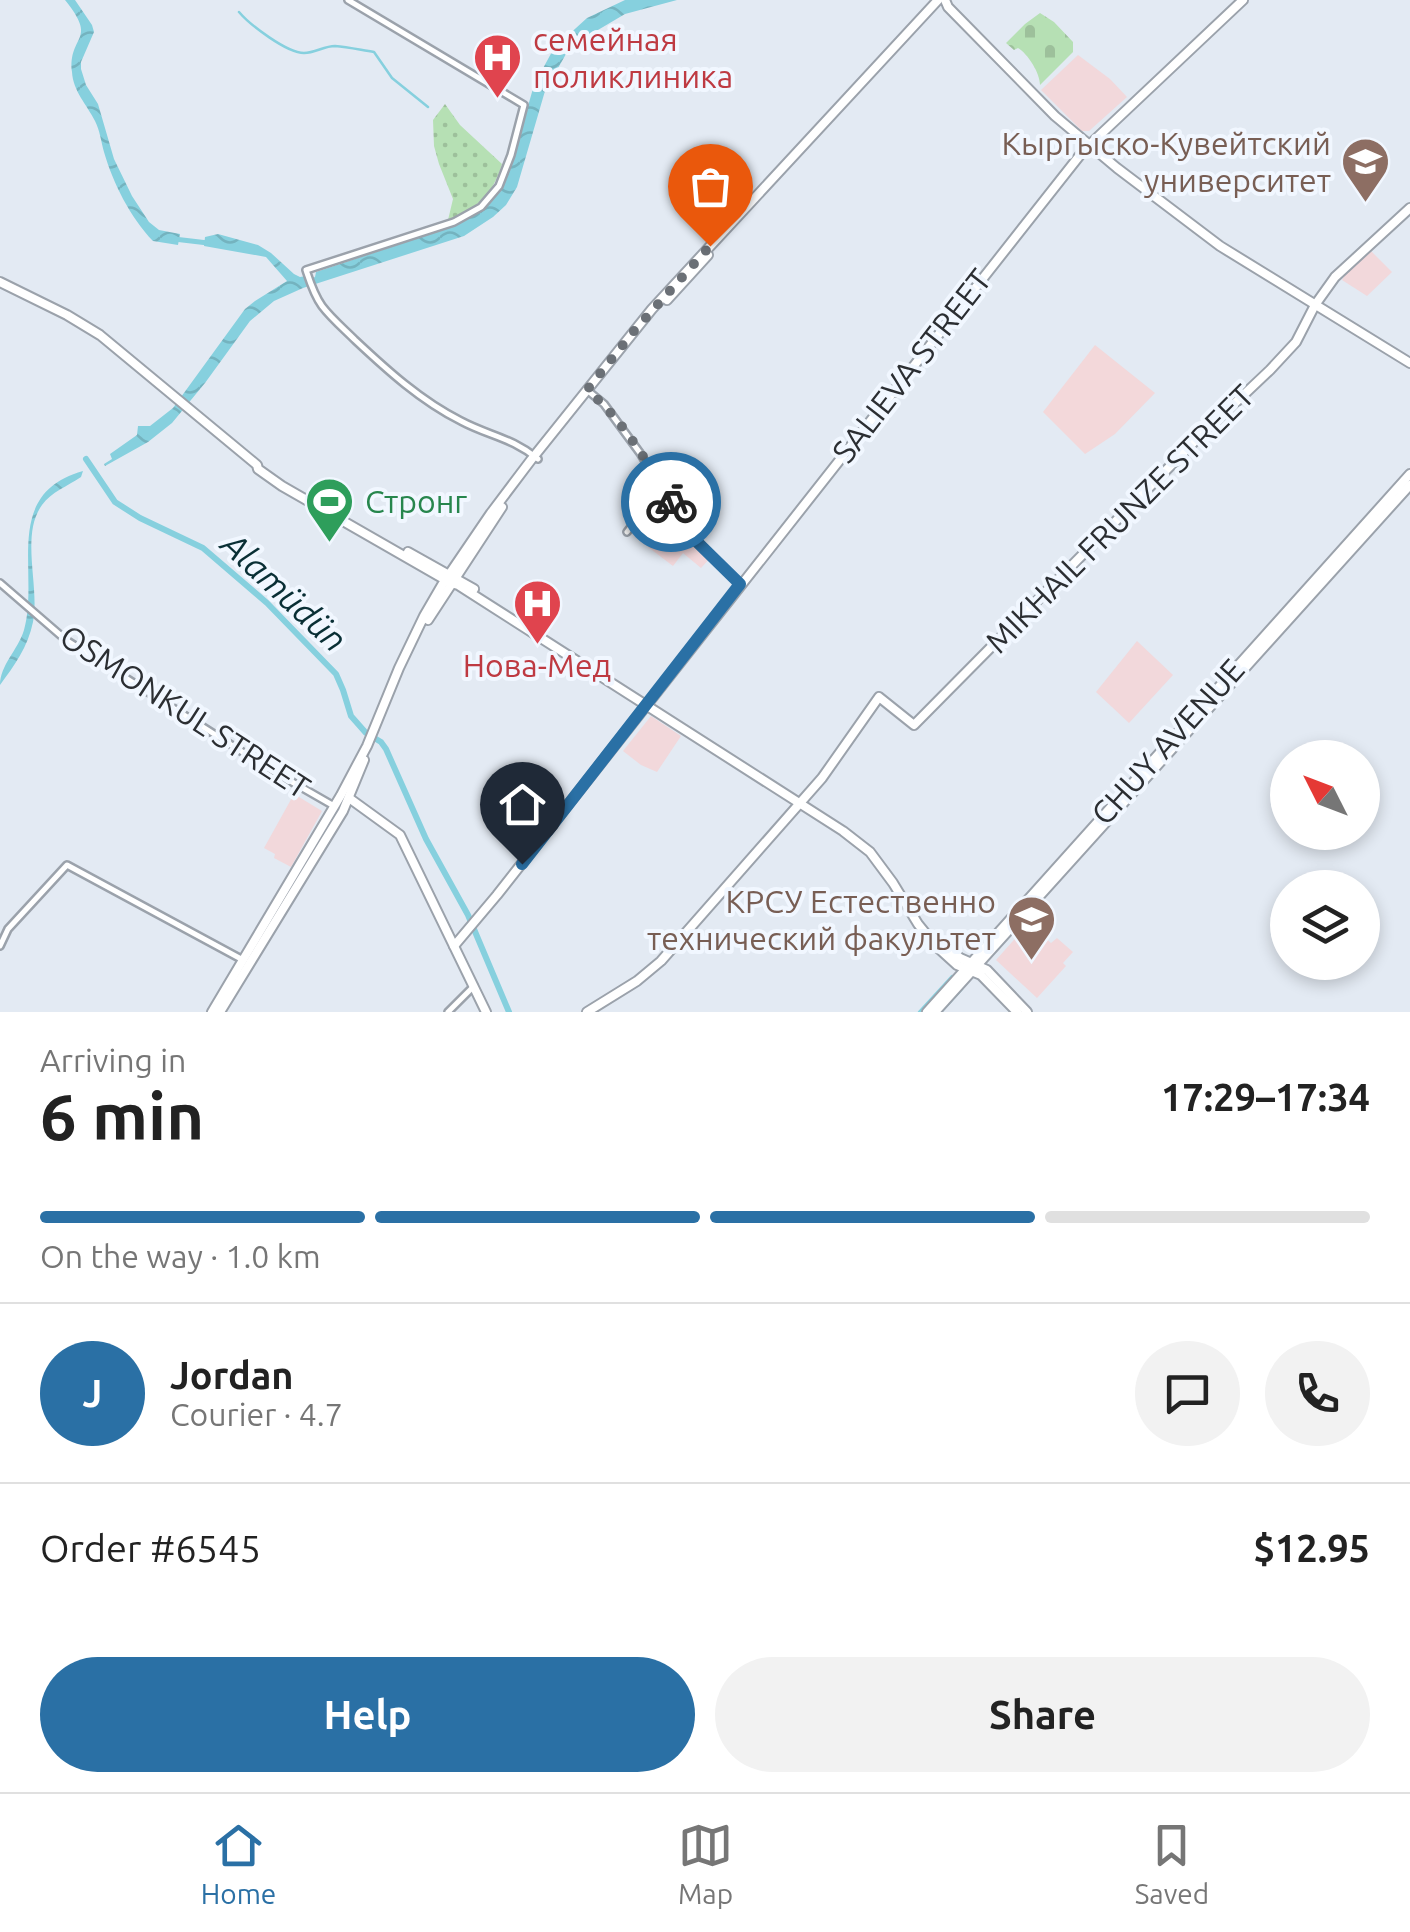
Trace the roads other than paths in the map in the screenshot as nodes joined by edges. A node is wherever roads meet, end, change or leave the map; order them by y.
1 (348, 0) edge
2 (942, 0) edge
3 (1243, 0) edge
4 (1088, 145) junction
5 (1410, 208) edge
6 (0, 282) edge
7 (1315, 305) junction
8 (1410, 364) edge
9 (589, 391) junction
10 (536, 458) junction
11 (1410, 474) edge
12 (1410, 485) edge
13 (662, 487) junction
14 (1388, 503) junction
15 (627, 532) dead end
16 (450, 579) junction
17 (0, 583) edge
18 (740, 584) junction
19 (647, 703) junction
20 (345, 797) junction
21 (802, 801) junction
22 (339, 808) junction
23 (0, 946) edge
24 (454, 946) junction
25 (946, 955) junction
26 (247, 962) junction
27 (972, 966) junction
28 (958, 978) junction
29 (474, 986) junction
30 (223, 1008) edge
31 (212, 1012) edge
32 (448, 1012) edge
33 (486, 1012) edge
34 (587, 1012) edge
35 (926, 1012) edge
36 (935, 1012) edge
37 (1017, 1012) edge
38 (1027, 1012) edge

1 - 10 street
2 - 4 main road
2 - 9 main road
3 - 4 main road, SALIEVA STREET
4 - 7 main road
4 - 18 main road, SALIEVA STREET
5 - 7 main road, MIKHAIL FRUNZE STREET
6 - 16 main road
7 - 8 main road
7 - 21 main road, MIKHAIL FRUNZE STREET
9 - 10 main road
9 - 13 street
10 - 16 main road
11 - 14 main road, CHUY AVENUE
12 - 14 main road, CHUY AVENUE
13 - 15 street
13 - 18 street
14 - 27 main road, CHUY AVENUE
16 - 19 main road
16 - 20 main road
17 - 22 street, OSMONKUL STREET
18 - 19 main road, SALIEVA STREET
19 - 21 main road
19 - 24 main road
20 - 22 main road
20 - 24 main road, OSMONKUL STREET
21 - 25 main road
21 - 27 main road
21 - 34 main road
22 - 26 main road
23 - 26 street
24 - 29 main road, OSMONKUL STREET
25 - 27 main road
25 - 28 main road
26 - 30 main road
27 - 28 main road, CHUY AVENUE
27 - 36 main road, CHUY AVENUE
27 - 37 main road
27 - 38 main road
28 - 35 main road, CHUY AVENUE
29 - 32 street
29 - 33 main road, OSMONKUL STREET
30 - 31 main road

